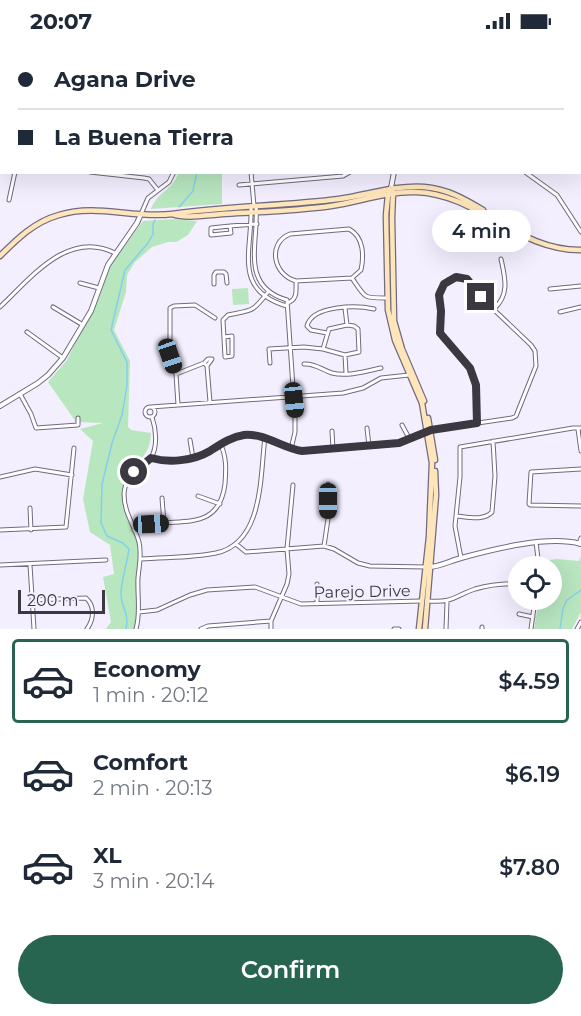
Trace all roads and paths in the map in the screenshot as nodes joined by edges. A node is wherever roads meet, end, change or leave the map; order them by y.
1 (15, 174) edge
2 (108, 174) edge
3 (173, 174) edge
4 (251, 174) edge
5 (347, 174) edge
6 (394, 174) edge
7 (528, 174) edge
8 (252, 184) junction
9 (239, 185) dead end
10 (158, 189) junction
11 (391, 192) junction
12 (9, 200) dead end
13 (254, 208) junction
14 (141, 214) junction
15 (257, 224) junction
16 (251, 225) junction
17 (230, 226) junction
18 (581, 232) edge
19 (581, 250) edge
20 (116, 253) junction
21 (0, 256) edge
22 (501, 259) dead end
23 (352, 279) junction
24 (296, 280) junction
25 (81, 282) dead end
26 (227, 283) dead end
27 (214, 284) dead end
28 (581, 286) edge
29 (99, 288) junction
30 (550, 289) dead end
31 (268, 292) junction
32 (264, 297) junction
33 (390, 298) junction
34 (287, 303) junction
35 (0, 307) edge
36 (53, 307) dead end
37 (581, 307) edge
38 (345, 308) junction
39 (374, 309) dead end
40 (494, 309) junction
41 (560, 312) dead end
42 (214, 318) dead end
43 (83, 325) junction
44 (347, 326) junction
45 (27, 332) dead end
46 (327, 333) junction
47 (224, 337) junction
48 (290, 347) junction
49 (323, 349) junction
50 (345, 355) junction
51 (63, 358) junction
52 (270, 363) dead end
53 (304, 363) dead end
54 (381, 368) dead end
55 (346, 373) junction
56 (176, 374) junction
57 (412, 375) junction
58 (20, 394) junction
59 (294, 397) junction
60 (210, 402) junction
61 (178, 405) junction
62 (0, 406) edge
63 (164, 406) junction
64 (151, 407) junction
65 (156, 412) junction
66 (152, 417) junction
67 (78, 418) dead end
68 (477, 423) junction
69 (402, 426) dead end
70 (368, 428) dead end
71 (579, 429) edge
72 (332, 431) dead end
73 (430, 431) junction
74 (265, 437) junction
75 (409, 438) junction
76 (190, 440) dead end
77 (493, 441) junction
78 (220, 443) junction
79 (369, 446) junction
80 (74, 448) dead end
81 (291, 449) junction
82 (333, 449) junction
83 (581, 451) edge
84 (151, 458) junction
85 (193, 458) junction
86 (581, 469) edge
87 (72, 475) junction
88 (0, 477) edge
89 (328, 484) dead end
90 (293, 485) dead end
91 (198, 496) dead end
92 (162, 498) dead end
93 (220, 504) junction
94 (581, 506) edge
95 (30, 508) dead end
96 (456, 516) junction
97 (164, 523) junction
98 (0, 530) edge
99 (31, 530) junction
100 (134, 530) junction
101 (581, 538) edge
102 (536, 542) junction
103 (236, 544) junction
104 (580, 544) edge
105 (324, 546) junction
106 (287, 549) junction
107 (538, 556) edge
108 (461, 558) junction
109 (141, 559) junction
110 (106, 560) dead end
111 (0, 565) edge
112 (30, 565) junction
113 (428, 567) junction
114 (317, 584) dead end
115 (508, 584) edge
116 (281, 597) junction
117 (32, 600) junction
118 (426, 601) junction
119 (447, 602) junction
120 (317, 604) junction
121 (534, 610) edge
122 (139, 612) junction
123 (519, 614) dead end
124 (533, 616) junction
125 (271, 621) junction
126 (581, 622) edge
127 (236, 627) edge
128 (34, 629) edge
129 (87, 629) edge
130 (135, 629) edge
131 (201, 629) edge
132 (271, 629) edge
133 (393, 629) edge
134 (399, 629) edge
135 (419, 629) edge
136 (425, 629) edge
137 (446, 629) edge
138 (531, 629) edge
139 (577, 629) edge

1 - 12 street
2 - 10 street
3 - 10 street
4 - 8 street
5 - 8 street
6 - 11 street
7 - 18 street
8 - 9 street
8 - 13 street
10 - 14 street
11 - 13 main road
11 - 19 main road
11 - 33 main road
13 - 14 main road
13 - 15 street
13 - 16 street
14 - 20 street
14 - 21 main road
15 - 16 street
15 - 31 street
16 - 17 street
16 - 32 street
17 - 17 street
20 - 29 street
20 - 35 street
22 - 40 street
23 - 24 street
23 - 24 street
23 - 33 street
24 - 34 street
25 - 29 street
26 - 27 street
28 - 30 street
29 - 43 street
31 - 32 street
31 - 34 street
32 - 34 street
32 - 47 street
33 - 57 main road
34 - 48 street
36 - 43 street
37 - 41 street
38 - 39 street
38 - 44 street
38 - 46 street
40 - 68 street
40 - 68 street
42 - 56 street
43 - 51 street
44 - 46 street
44 - 50 street
45 - 51 street
46 - 49 street
47 - 47 street
48 - 49 street
48 - 52 street
48 - 59 street
49 - 50 street
50 - 55 street
51 - 58 street
53 - 55 street
54 - 55 street
56 - 60 street
56 - 61 street
57 - 59 street
57 - 73 main road
58 - 62 street
58 - 67 street
59 - 60 street
59 - 81 street
60 - 61 street
61 - 63 street
63 - 64 street
63 - 65 street
64 - 65 street
64 - 66 street
65 - 66 street
66 - 84 street
68 - 73 street
69 - 75 street
70 - 79 street
71 - 77 street
71 - 83 street
72 - 82 street
73 - 75 street
73 - 113 main road
74 - 78 street
74 - 81 street
74 - 103 street
75 - 79 street
76 - 85 street
77 - 96 street
77 - 96 street
78 - 85 street
78 - 93 street
79 - 82 street
80 - 87 street
81 - 82 street
84 - 85 street
84 - 100 street
86 - 94 street
87 - 88 street
87 - 99 street
89 - 105 street
90 - 106 street
91 - 93 street
92 - 97 street
93 - 97 street
95 - 99 street
96 - 108 street
97 - 100 street
98 - 99 street
100 - 109 street
101 - 104 street
102 - 104 street
102 - 107 street
102 - 108 street
103 - 106 street
103 - 109 street
105 - 106 street
105 - 113 street
106 - 116 street
108 - 113 street
109 - 122 street
110 - 112 street
111 - 112 street
112 - 117 street
113 - 118 main road
114 - 120 street
115 - 119 street, Parejo Drive
116 - 120 street, Parejo Drive
116 - 122 street, Parejo Drive
116 - 125 street
117 - 128 street
117 - 129 street
118 - 119 street, Parejo Drive
118 - 120 street, Parejo Drive
118 - 135 main road
118 - 136 main road
119 - 137 street
121 - 124 street
122 - 130 street
123 - 124 street
124 - 138 street
125 - 127 street
125 - 132 street
126 - 139 street
127 - 131 street
133 - 134 street

